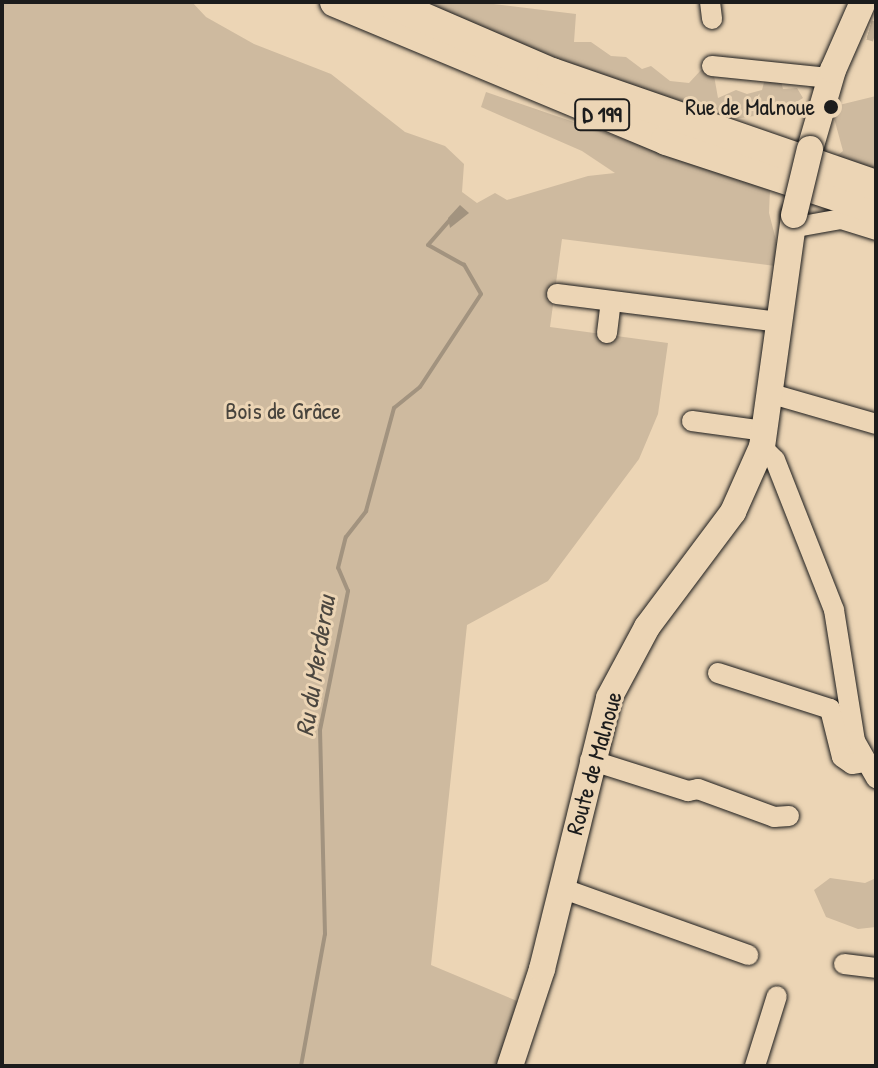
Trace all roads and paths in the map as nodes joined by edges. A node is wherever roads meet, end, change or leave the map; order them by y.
1 (335, 2) edge
2 (387, 2) edge
3 (861, 19) edge
4 (712, 66) dead end
5 (830, 78) junction
6 (876, 185) edge
7 (876, 209) edge
8 (792, 221) junction
9 (876, 230) edge
10 (557, 294) dead end
11 (611, 301) junction
12 (778, 322) junction
13 (607, 333) dead end
14 (772, 394) junction
15 (692, 421) dead end
16 (876, 424) edge
17 (763, 439) junction
18 (718, 673) dead end
19 (590, 760) junction
20 (870, 770) edge
21 (789, 816) dead end
22 (561, 888) junction
23 (748, 955) dead end
24 (844, 964) dead end
25 (876, 968) edge
26 (777, 996) dead end
27 (515, 1065) edge
28 (755, 1066) edge

1 - 7 highway, D 199
2 - 6 highway, D 199
3 - 5 main road
4 - 5 street
5 - 8 main road, bridge
8 - 9 street
8 - 12 main road
10 - 11 street
11 - 12 street
11 - 13 street
12 - 14 main road
14 - 16 street
14 - 17 main road
15 - 17 street
17 - 19 main road, Route de Malnoue
17 - 20 street
18 - 20 street
19 - 21 street
19 - 22 main road, Route de Malnoue
22 - 23 street
22 - 27 main road, Route de Malnoue
24 - 25 street
26 - 28 street

